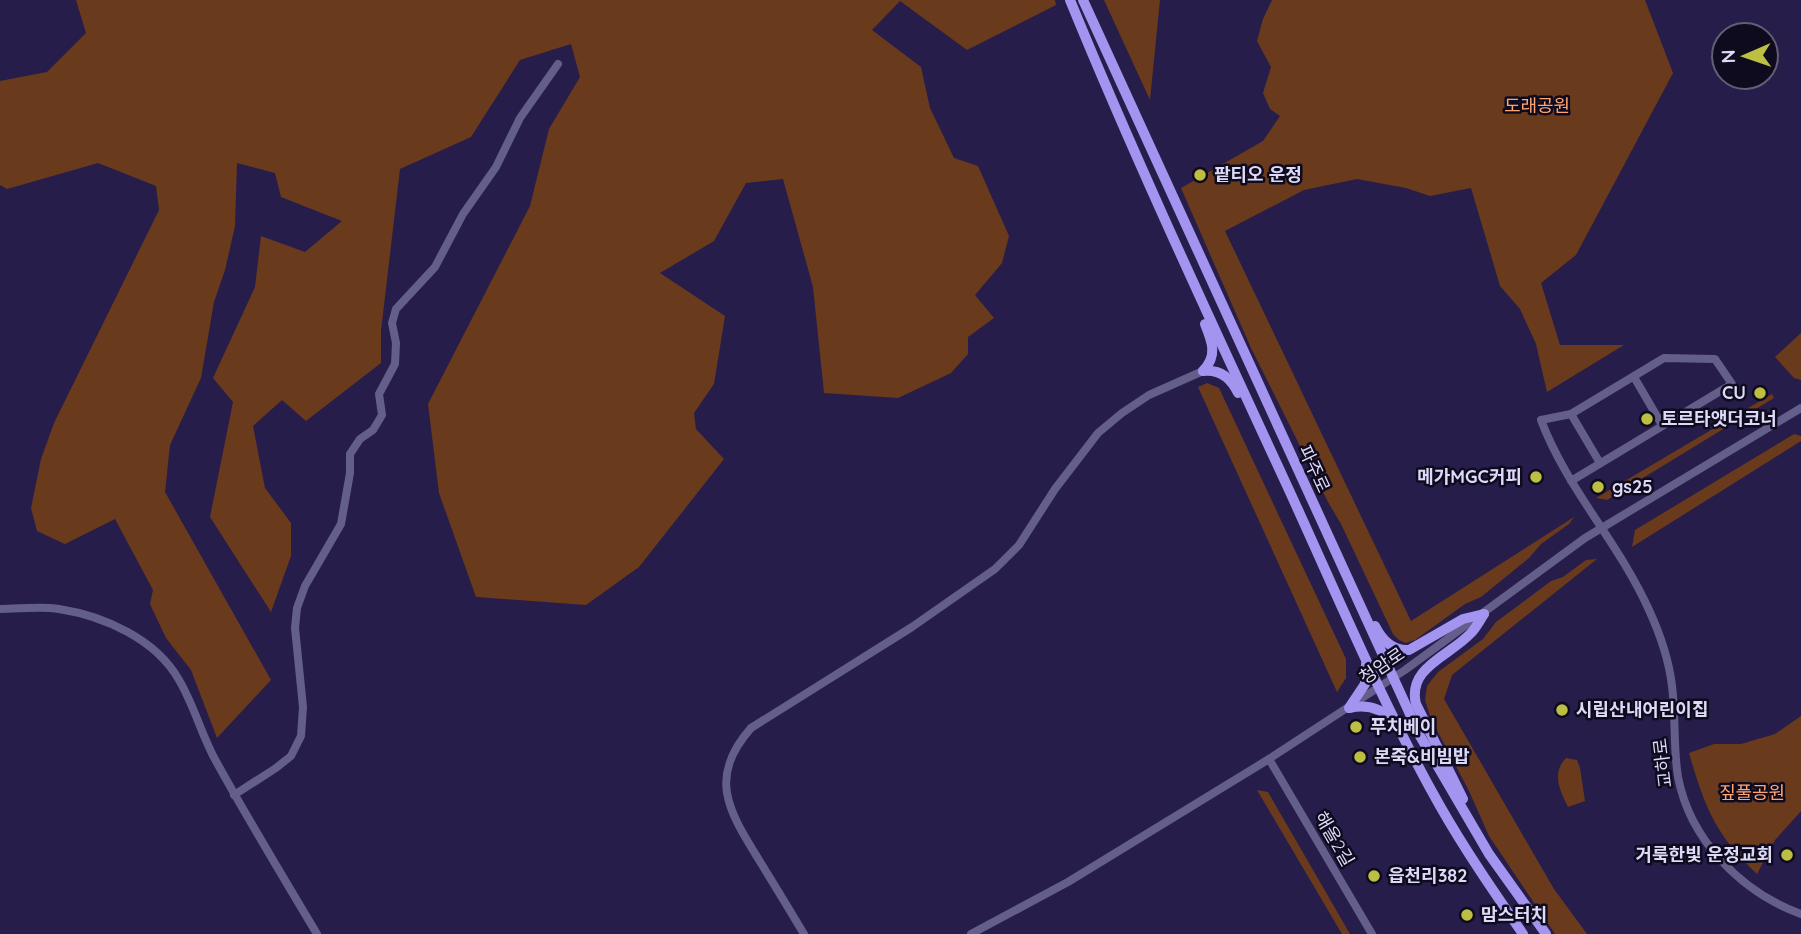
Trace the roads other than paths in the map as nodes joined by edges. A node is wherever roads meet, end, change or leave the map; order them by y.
1 (1070, 0) edge
2 (1083, 0) edge
3 (558, 64) dead end
4 (1193, 283) junction
5 (1203, 371) junction
6 (1634, 377) junction
7 (1801, 408) edge
8 (1253, 412) junction
9 (1571, 414) junction
10 (1662, 425) junction
11 (1600, 463) junction
12 (1571, 481) junction
13 (1601, 527) junction
14 (1325, 530) junction
15 (0, 609) edge
16 (1484, 614) junction
17 (1362, 651) junction
18 (1392, 679) junction
19 (1378, 688) junction
20 (1349, 708) junction
21 (1400, 730) junction
22 (1269, 759) junction
23 (234, 795) junction
24 (1471, 823) junction
25 (1801, 914) edge
26 (317, 934) edge
27 (804, 934) edge
28 (971, 934) edge
29 (1372, 934) edge
30 (1523, 934) edge
31 (1546, 934) edge

1 - 4 main road, 파주로
2 - 14 main road, 파주로
3 - 23 street
4 - 5 main road
4 - 8 main road, 파주로
5 - 8 main road
5 - 27 street
6 - 9 street
6 - 10 street
6 - 10 street
7 - 13 street, 청암로
8 - 17 main road, 파주로
9 - 11 street
9 - 12 street, 교하로
10 - 11 street
11 - 12 street
12 - 13 street, 교하로
13 - 16 street, 청암로
13 - 25 street, 교하로
14 - 16 main road
14 - 18 main road, 파주로
15 - 23 street
16 - 18 street, 청암로
16 - 24 main road
17 - 19 main road, 파주로
17 - 20 main road
18 - 19 street, 청암로
18 - 24 main road, 파주로
19 - 20 street, 청암로
19 - 21 main road, 파주로
20 - 21 main road
20 - 22 street, 청암로
21 - 30 main road, 파주로
22 - 28 street, 청암로
22 - 29 street, 해올2길
23 - 26 street
24 - 31 main road, 파주로

